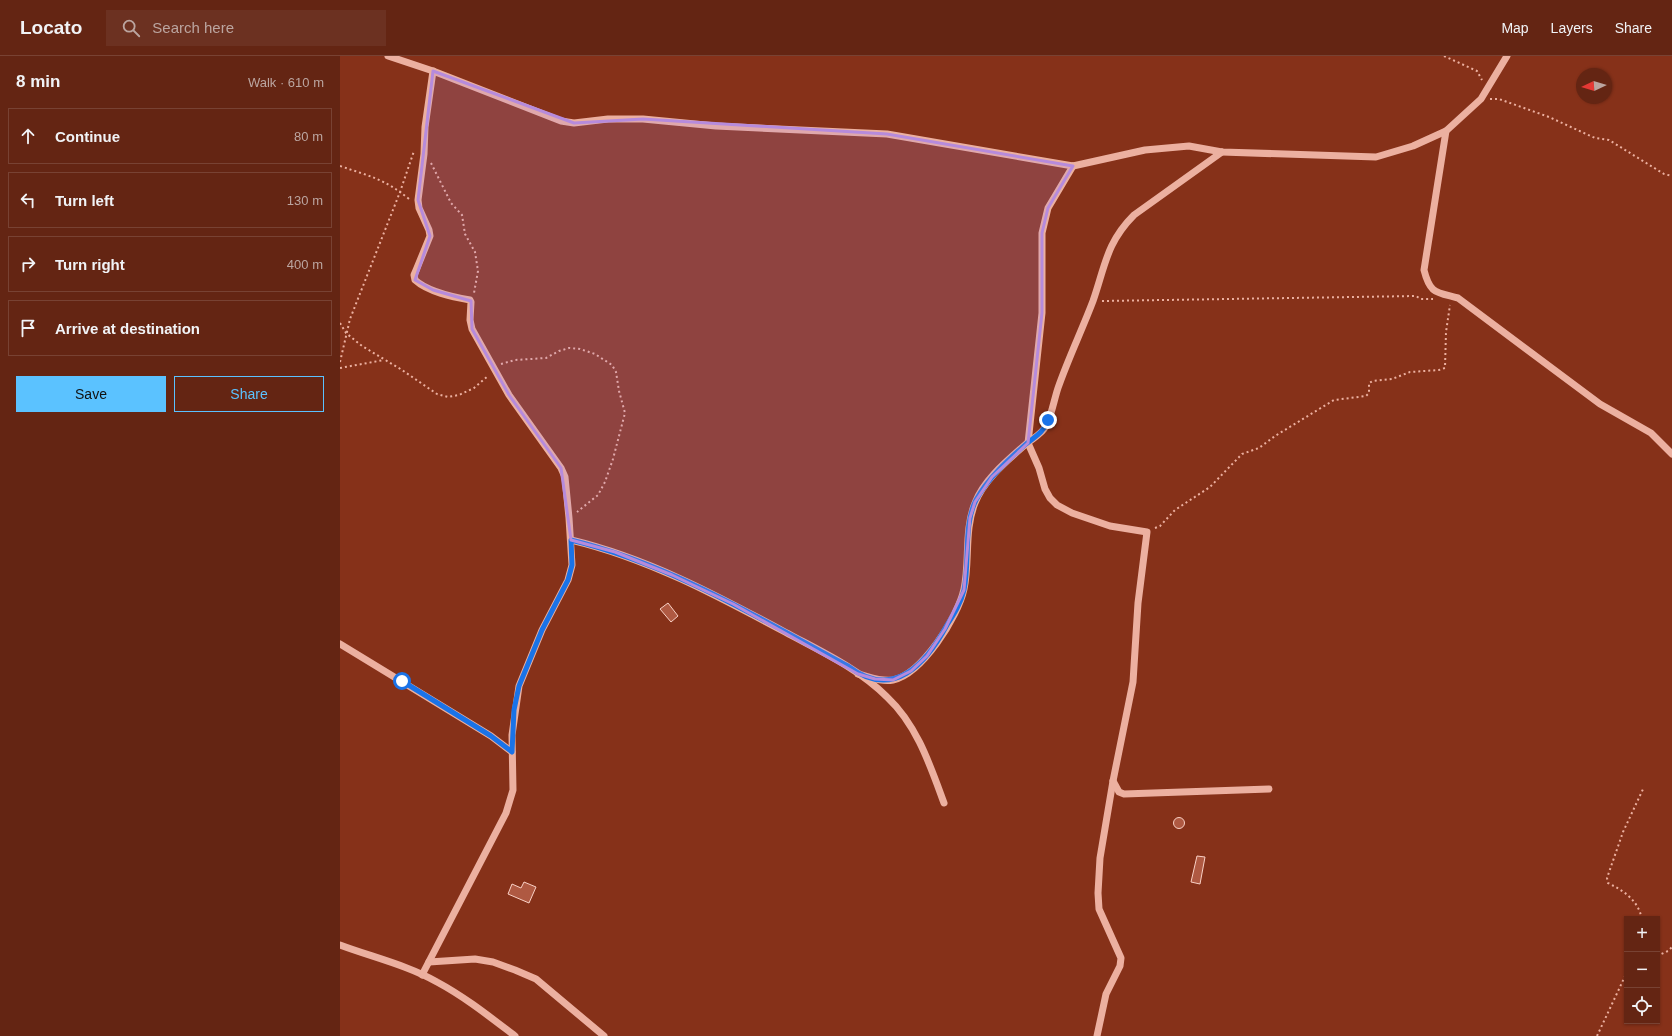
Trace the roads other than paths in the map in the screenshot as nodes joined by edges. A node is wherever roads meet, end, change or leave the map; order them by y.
1 (388, 56) edge
2 (1507, 56) edge
3 (433, 71) junction
4 (1446, 131) junction
5 (1222, 152) junction
6 (1073, 166) junction
7 (1028, 443) junction
8 (1672, 454) edge
9 (571, 540) junction
10 (340, 644) edge
11 (858, 674) junction
12 (512, 752) junction
13 (1113, 781) junction
14 (1269, 789) dead end
15 (944, 802) dead end
16 (340, 945) edge
17 (429, 962) junction
18 (422, 975) junction
19 (515, 1036) edge
20 (604, 1036) edge
21 (1097, 1036) edge

1 - 3 street
2 - 4 street
3 - 6 street
3 - 9 street
4 - 5 street
4 - 8 street
5 - 6 street
5 - 7 street
6 - 7 street
7 - 11 street
7 - 13 street
9 - 11 street
9 - 12 street
10 - 12 street
11 - 15 street
12 - 17 street
13 - 14 street
13 - 21 street
16 - 18 street
17 - 18 street
17 - 20 street
18 - 19 street

